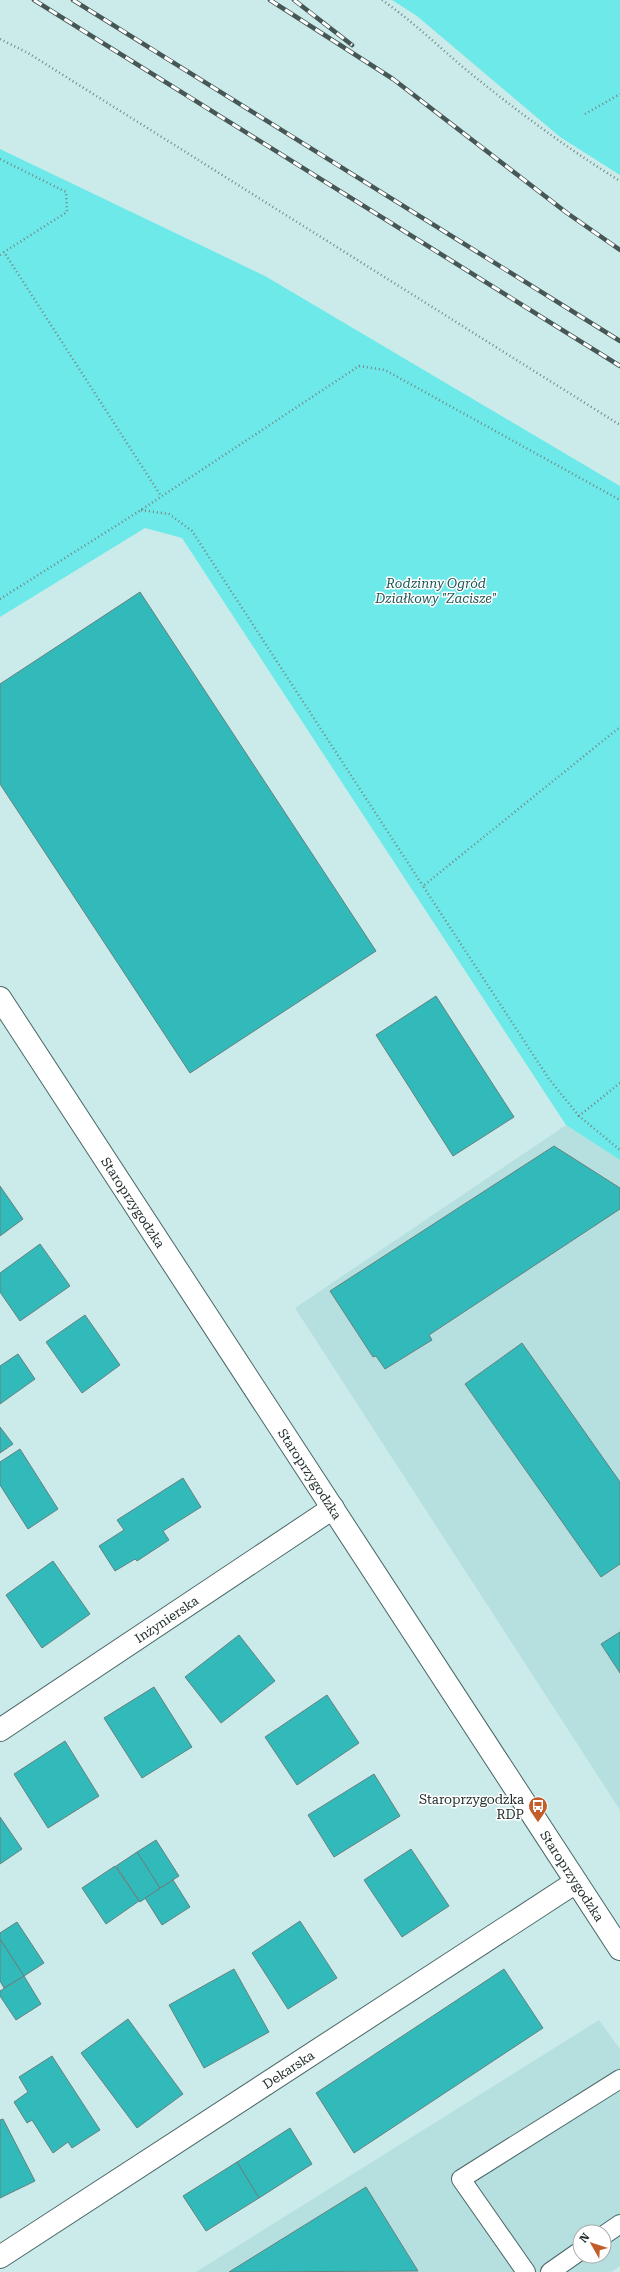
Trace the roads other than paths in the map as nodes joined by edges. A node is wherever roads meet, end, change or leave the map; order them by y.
1 (0, 998) edge
2 (333, 1508) junction
3 (0, 1730) edge
4 (576, 1882) junction
5 (620, 1949) edge
6 (620, 2079) edge
7 (0, 2257) edge
8 (572, 2257) edge
9 (526, 2272) edge
10 (550, 2272) edge

1 - 2 street, Staroprzygodzka
2 - 3 street, Inżynierska
2 - 4 street, Staroprzygodzka
4 - 5 street, Staroprzygodzka
4 - 7 street, Dekarska
6 - 9 lane
8 - 10 lane

